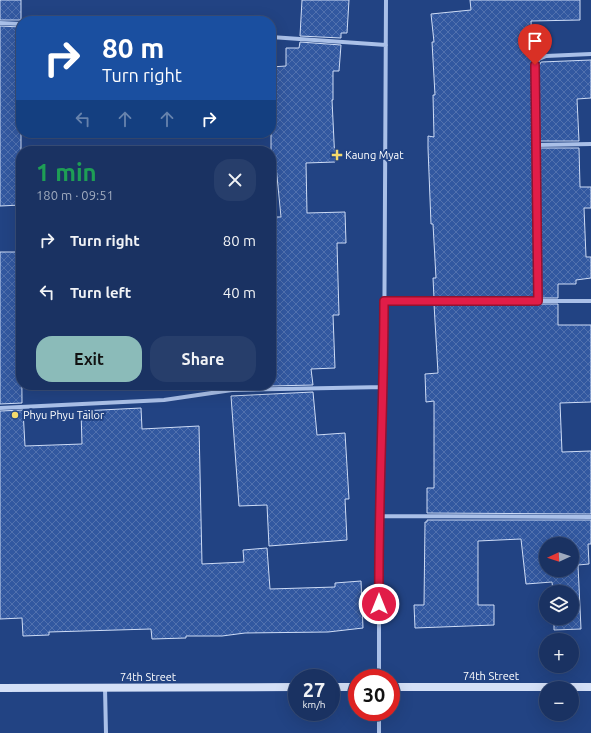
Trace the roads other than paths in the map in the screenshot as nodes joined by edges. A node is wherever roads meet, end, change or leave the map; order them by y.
1 (386, 0) edge
2 (0, 23) edge
3 (16, 24) edge
4 (276, 37) edge
5 (386, 45) junction
6 (591, 54) edge
7 (591, 144) edge
8 (536, 145) junction
9 (384, 301) junction
10 (538, 301) junction
11 (591, 301) edge
12 (384, 387) junction
13 (276, 389) edge
14 (232, 390) edge
15 (0, 408) edge
16 (379, 516) junction
17 (591, 517) edge
18 (379, 669) edge
19 (400, 687) edge
20 (591, 687) edge
21 (0, 688) edge
22 (105, 688) junction
23 (288, 688) edge
24 (379, 721) edge
25 (106, 733) edge
26 (379, 733) edge

1 - 5 street
2 - 3 street
4 - 5 street
5 - 9 street
6 - 8 street
7 - 8 street
8 - 10 street
9 - 10 street
9 - 12 street
10 - 11 street
12 - 13 street
12 - 16 street
14 - 15 street
16 - 17 street
16 - 18 street
19 - 20 street, 74th Street
21 - 22 street, 74th Street
22 - 23 street, 74th Street
22 - 25 street
24 - 26 street

